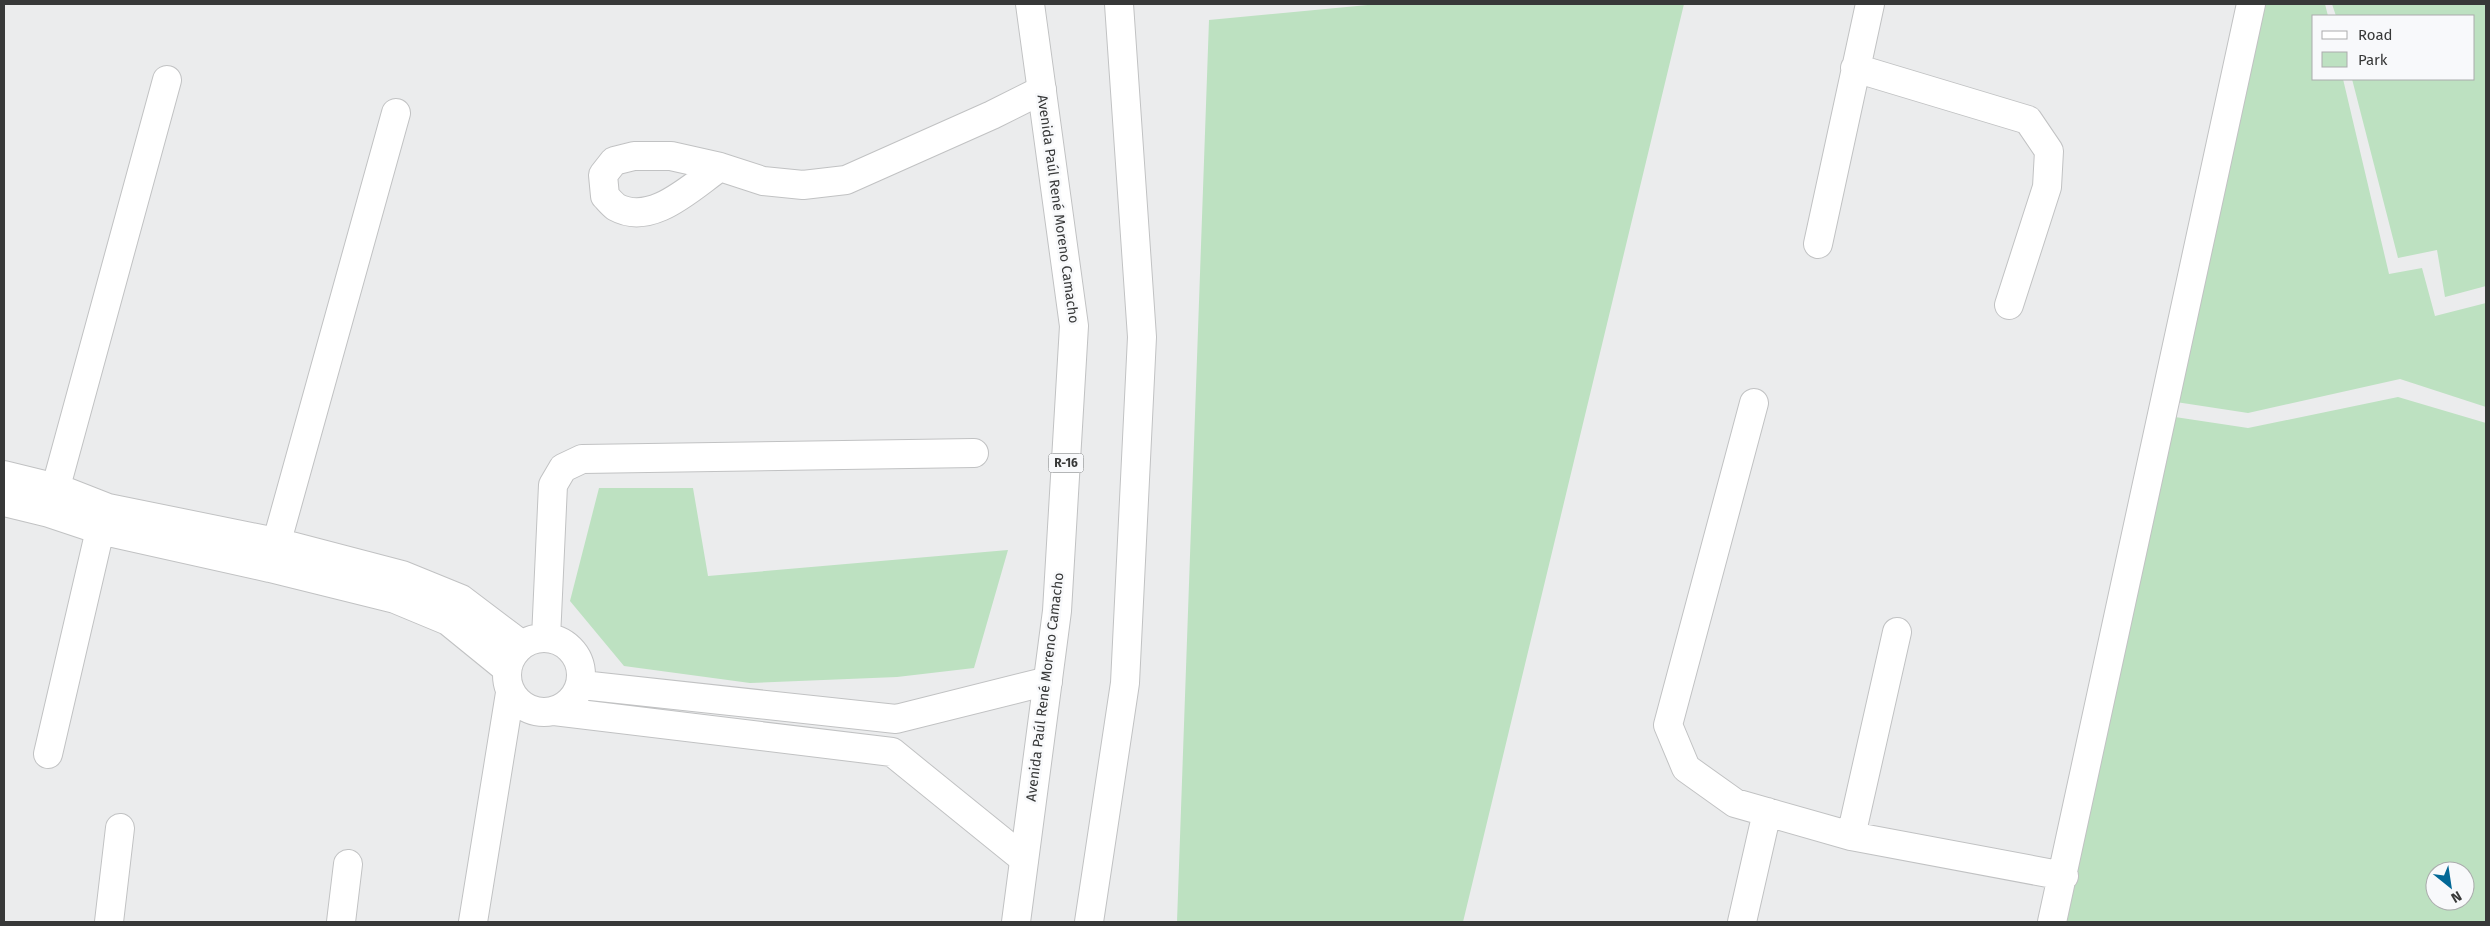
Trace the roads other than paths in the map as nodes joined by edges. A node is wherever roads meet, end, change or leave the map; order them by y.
1 (1030, 4) edge
2 (1119, 4) edge
3 (1870, 4) edge
4 (2251, 4) edge
5 (1855, 68) junction
6 (167, 80) dead end
7 (1042, 90) junction
8 (396, 113) dead end
9 (720, 167) dead end
10 (1818, 244) dead end
11 (2009, 305) dead end
12 (1754, 403) dead end
13 (974, 452) dead end
14 (4, 475) edge
15 (53, 500) junction
16 (4, 502) edge
17 (104, 519) junction
18 (273, 555) junction
19 (1898, 632) dead end
20 (534, 642) junction
21 (509, 681) junction
22 (1048, 681) junction
23 (582, 685) junction
24 (554, 712) junction
25 (48, 754) dead end
26 (1767, 812) junction
27 (120, 828) dead end
28 (1851, 836) junction
29 (1024, 859) junction
30 (348, 864) dead end
31 (2064, 876) junction
32 (109, 922) edge
33 (340, 922) edge
34 (473, 922) edge
35 (1016, 922) edge
36 (1089, 922) edge
37 (1742, 922) edge
38 (2052, 922) edge

1 - 7 street, Avenida Paúl René Moreno Camacho / R-16
2 - 36 street
3 - 5 street
4 - 31 street
5 - 10 street
5 - 11 street
6 - 15 street
7 - 9 street
7 - 22 street, Avenida Paúl René Moreno Camacho / R-16
8 - 18 street
12 - 26 street
13 - 20 street
14 - 15 street
15 - 16 street
15 - 17 street
17 - 18 street
17 - 25 street
18 - 20 street
18 - 21 street
19 - 28 street
20 - 21 street
20 - 23 street
21 - 24 street
21 - 34 street
22 - 23 street
22 - 29 street, Avenida Paúl René Moreno Camacho / R-16
23 - 24 street
24 - 29 street
26 - 28 street
26 - 37 street
27 - 32 street
28 - 31 street
29 - 35 street, Avenida Paúl René Moreno Camacho / R-16
30 - 33 street
31 - 38 street

